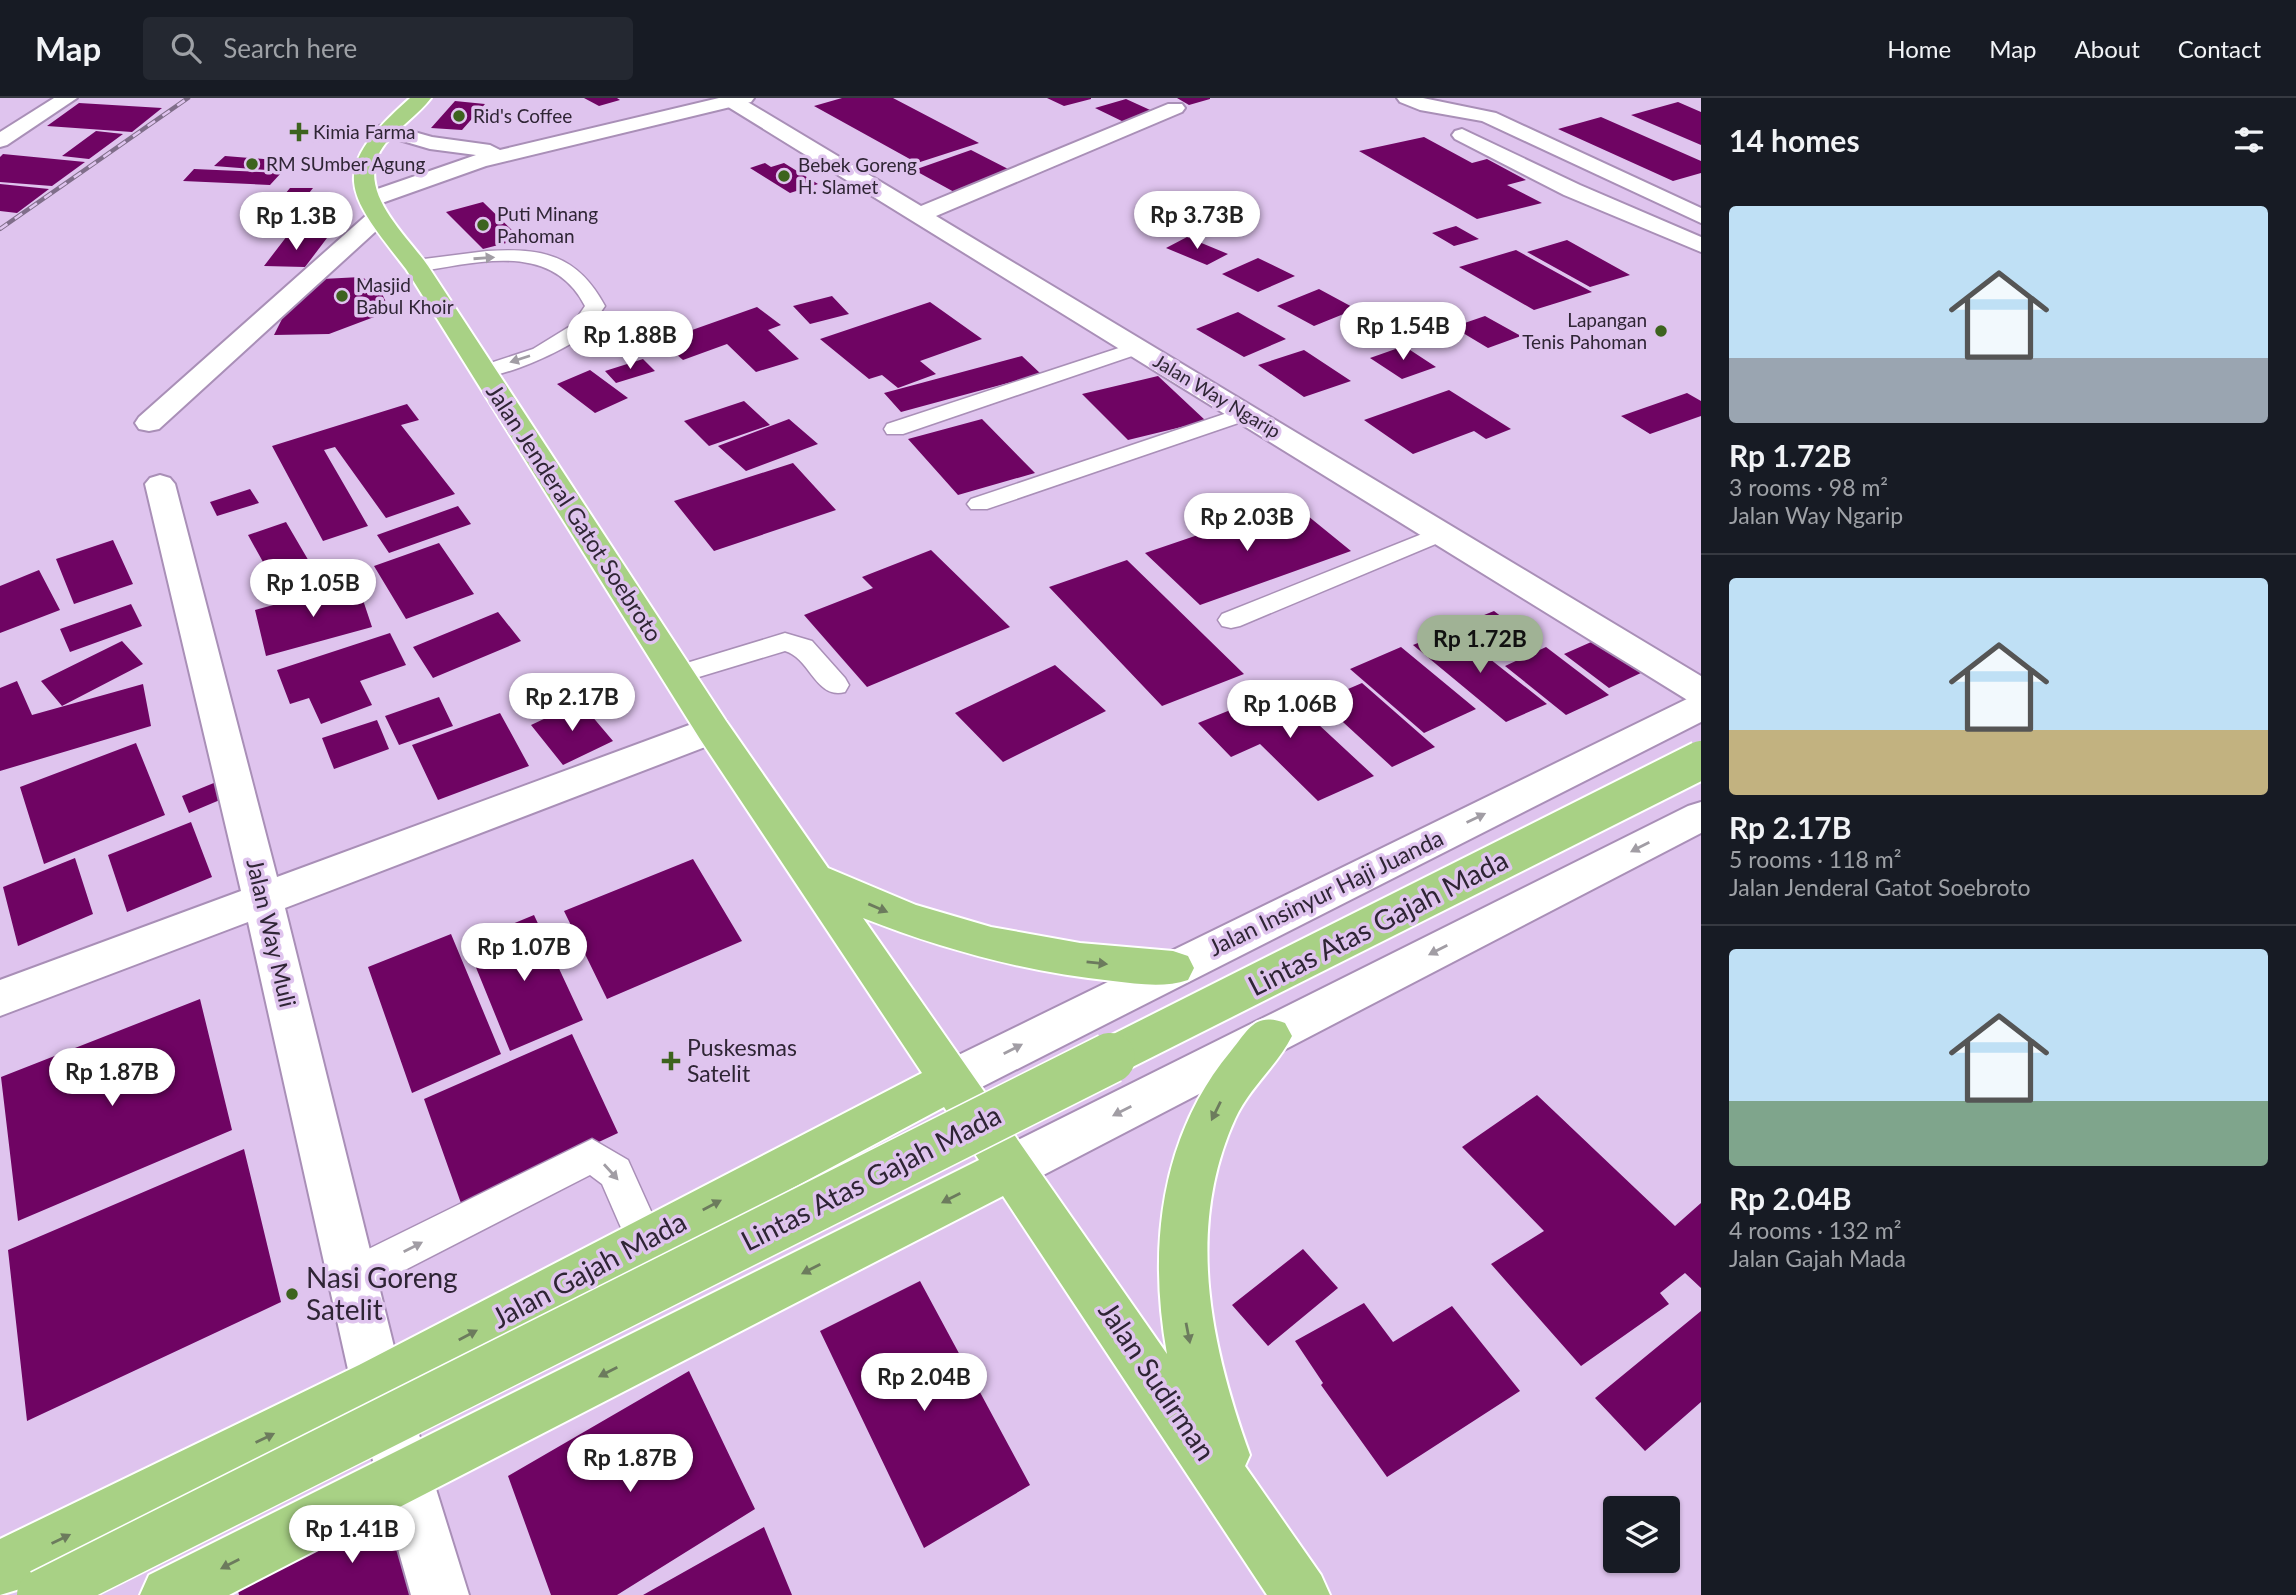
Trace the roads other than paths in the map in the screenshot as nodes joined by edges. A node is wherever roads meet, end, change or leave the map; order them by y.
1 (67, 98) edge
2 (421, 98) edge
3 (1407, 98) edge
4 (738, 99) edge
5 (1175, 108) dead end
6 (386, 130) junction
7 (1462, 135) dead end
8 (0, 141) edge
9 (517, 151) junction
10 (374, 208) junction
11 (1695, 214) edge
12 (919, 215) junction
13 (1692, 242) edge
14 (416, 266) junction
15 (1137, 348) junction
16 (482, 372) junction
17 (1245, 413) junction
18 (149, 423) dead end
19 (895, 429) dead end
20 (160, 484) dead end
21 (979, 504) dead end
22 (1442, 533) junction
23 (1231, 620) dead end
24 (678, 674) junction
25 (836, 685) dead end
26 (1701, 692) edge
27 (1701, 708) edge
28 (713, 730) junction
29 (1701, 760) edge
30 (1701, 816) edge
31 (816, 879) junction
32 (263, 901) junction
33 (1173, 968) junction
34 (0, 998) edge
35 (1270, 1036) junction
36 (952, 1080) junction
37 (1012, 1167) junction
38 (645, 1240) junction
39 (352, 1277) junction
40 (377, 1383) junction
41 (405, 1476) junction
42 (1262, 1536) junction
43 (0, 1569) edge
44 (42, 1595) edge
45 (169, 1595) edge
46 (440, 1595) edge
47 (1301, 1595) edge

1 - 8 street
2 - 6 main road, Jalan Jenderal Gatot Soebroto
3 - 11 street
4 - 9 street
4 - 12 street, Jalan Way Ngarip
5 - 12 street
6 - 9 street
6 - 10 main road, Jalan Jenderal Gatot Soebroto
7 - 13 street
9 - 10 street
10 - 14 main road, Jalan Jenderal Gatot Soebroto
10 - 18 street
11 - 13 street
12 - 15 street, Jalan Way Ngarip
14 - 16 main road, Jalan Jenderal Gatot Soebroto
14 -> 16 lane
15 - 17 street, Jalan Way Ngarip
15 - 19 lane
16 - 24 main road, Jalan Jenderal Gatot Soebroto
17 - 21 lane
17 - 22 street, Jalan Way Ngarip
20 - 32 street, Jalan Way Muli
22 - 23 lane
22 - 26 street, Jalan Way Ngarip
24 - 25 lane
24 - 28 main road, Jalan Jenderal Gatot Soebroto
33 -> 27 street, Jalan Insinyur Haji Juanda
28 - 31 main road, Jalan Jenderal Gatot Soebroto
28 - 32 street
29 - 44 main road, Lintas Atas Gajah Mada, bridge
30 -> 35 street
31 -> 33 main road
31 - 36 main road, Jalan Jenderal Gatot Soebroto
32 - 34 street
32 - 39 street, Jalan Way Muli
36 -> 33 street, Jalan Insinyur Haji Juanda
35 -> 37 street
35 -> 42 main road
36 - 37 main road, Jalan Jenderal Gatot Soebroto
38 -> 36 main road, Jalan Gajah Mada
37 -> 41 main road
37 - 42 main road, Jalan Sudirman
39 -> 38 lane
40 -> 38 main road, Jalan Gajah Mada
39 - 40 street, Jalan Way Muli
40 - 41 street, Jalan Way Muli
43 -> 40 main road, Jalan Gajah Mada
41 -> 45 main road
41 - 46 street, Jalan Way Muli
42 - 47 main road, Jalan Sudirman

